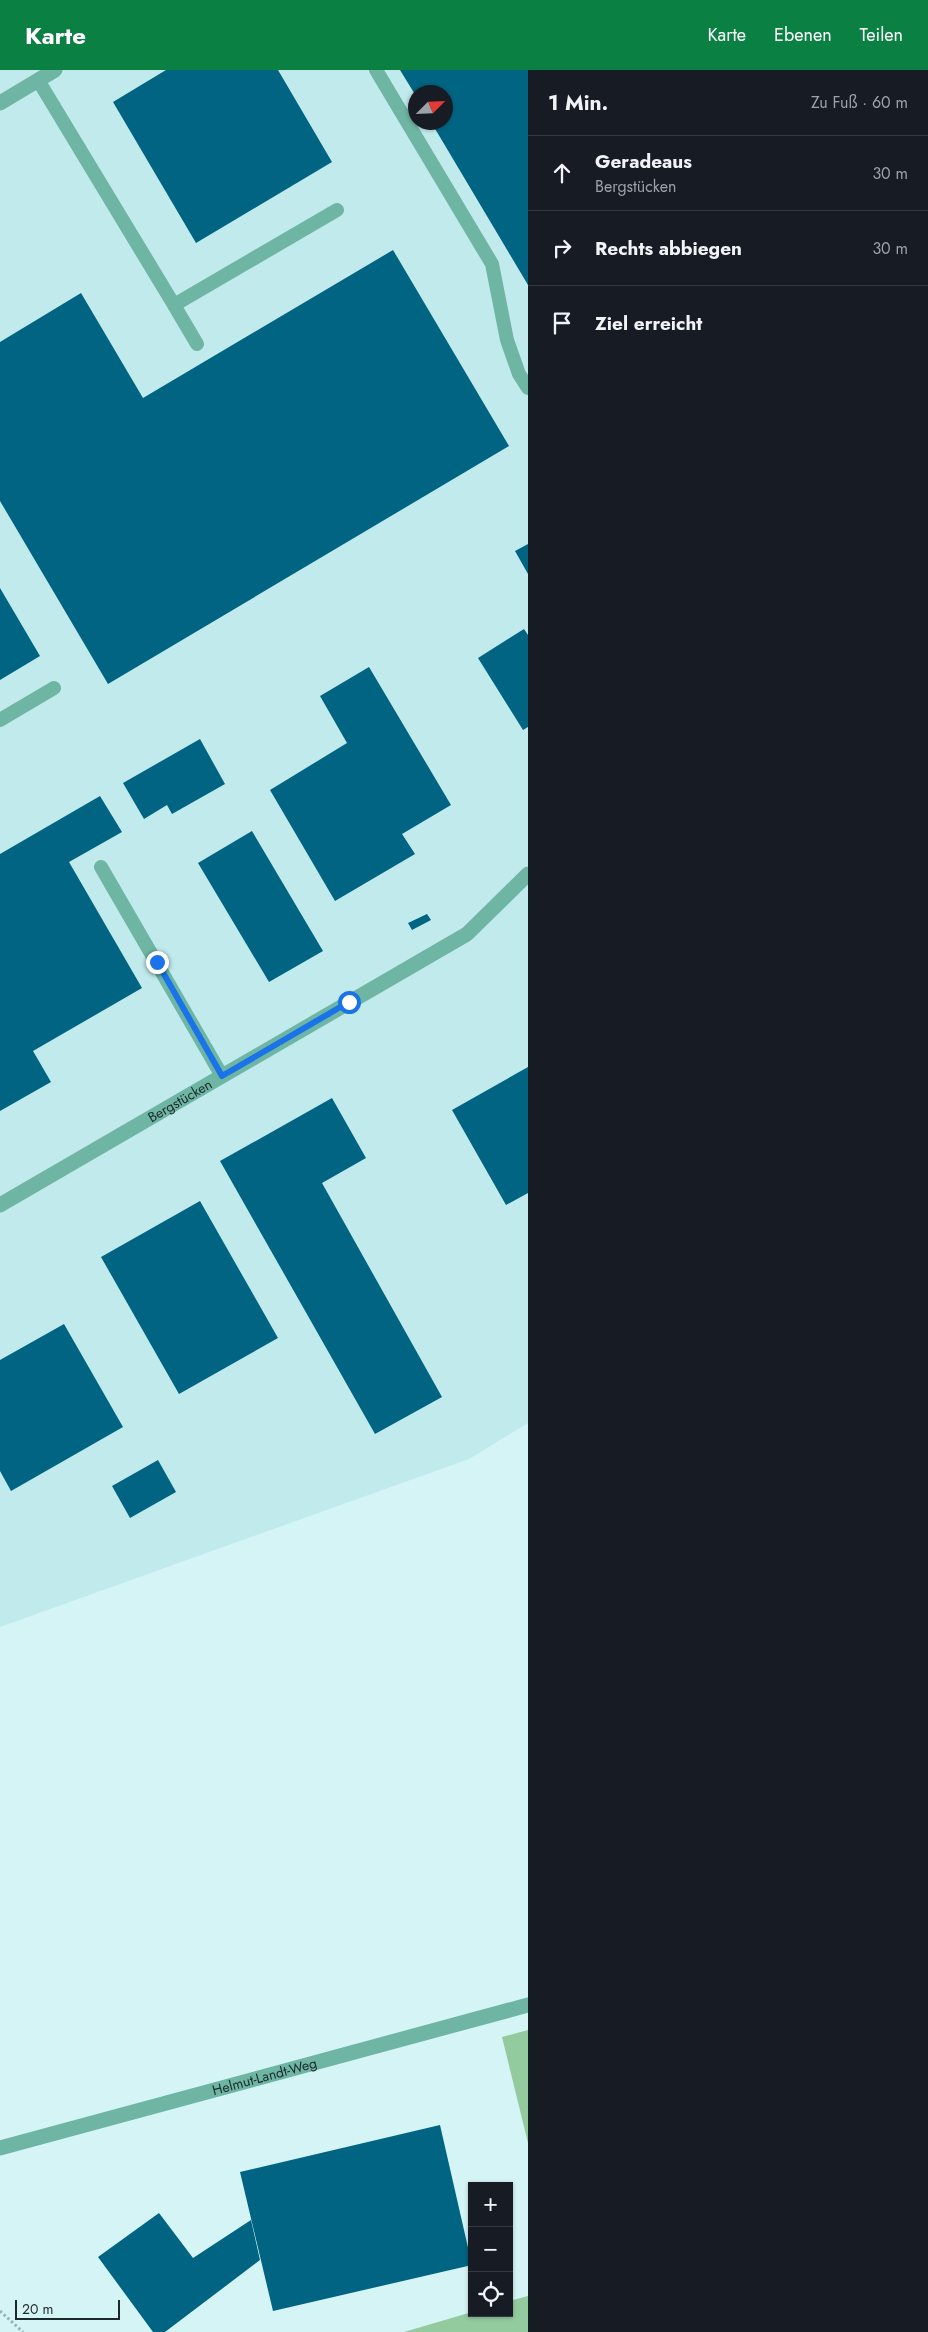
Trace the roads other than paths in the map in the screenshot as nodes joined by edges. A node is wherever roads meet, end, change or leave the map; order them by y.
1 (55, 70) edge
2 (376, 70) edge
3 (38, 80) junction
4 (0, 103) edge
5 (337, 210) dead end
6 (174, 305) junction
7 (197, 344) dead end
8 (528, 388) edge
9 (54, 688) dead end
10 (0, 720) edge
11 (102, 867) dead end
12 (528, 874) edge
13 (222, 1076) junction
14 (0, 1204) edge
15 (528, 2005) edge
16 (0, 2148) edge

1 - 3 street
2 - 8 lane
3 - 4 street
3 - 6 lane
5 - 6 lane
6 - 7 lane
9 - 10 lane
11 - 13 lane
12 - 13 street, Bergstücken
13 - 14 street, Bergstücken
15 - 16 street, Helmut-Landt-Weg

